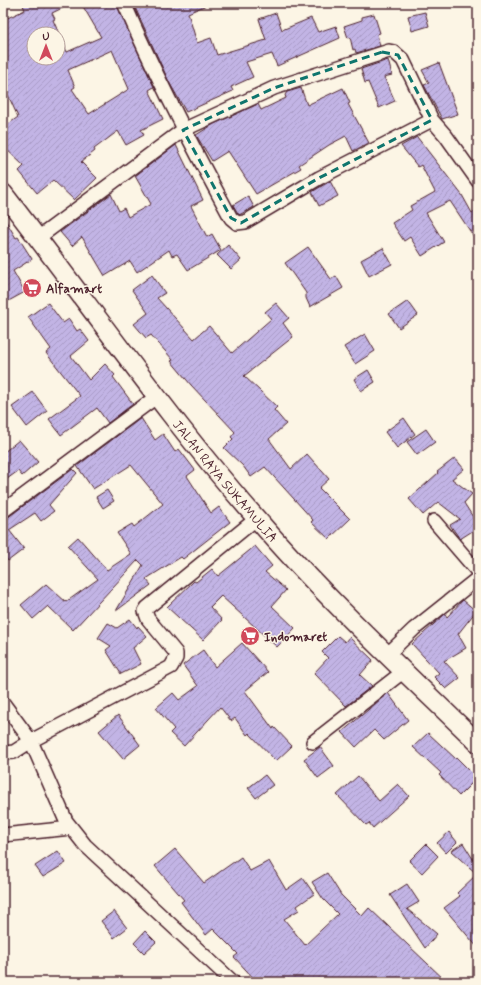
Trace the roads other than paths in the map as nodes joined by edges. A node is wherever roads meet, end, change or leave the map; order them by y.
1 (124, 3) edge
2 (432, 120) junction
3 (183, 130) junction
4 (478, 181) edge
5 (3, 193) edge
6 (38, 238) junction
7 (156, 397) junction
8 (3, 511) edge
9 (256, 519) junction
10 (434, 521) dead end
11 (478, 572) edge
12 (478, 578) edge
13 (388, 654) junction
14 (404, 671) junction
15 (3, 703) edge
16 (31, 741) junction
17 (313, 742) dead end
18 (478, 742) edge
19 (3, 753) edge
20 (71, 828) junction
21 (3, 835) edge
22 (233, 982) edge

1 - 3 street
2 - 3 street
2 - 3 street
2 - 4 street
3 - 6 street
5 - 6 main road, JALAN RAYA SUKAMULIA
6 - 7 main road, JALAN RAYA SUKAMULIA
7 - 8 street
7 - 9 main road, JALAN RAYA SUKAMULIA
9 - 13 main road, JALAN RAYA SUKAMULIA
9 - 16 street
10 - 11 street
12 - 13 street
13 - 14 main road, JALAN RAYA SUKAMULIA
14 - 17 street
14 - 18 main road, JALAN RAYA SUKAMULIA
15 - 16 street
16 - 19 street
16 - 20 street
20 - 21 street
20 - 22 street

